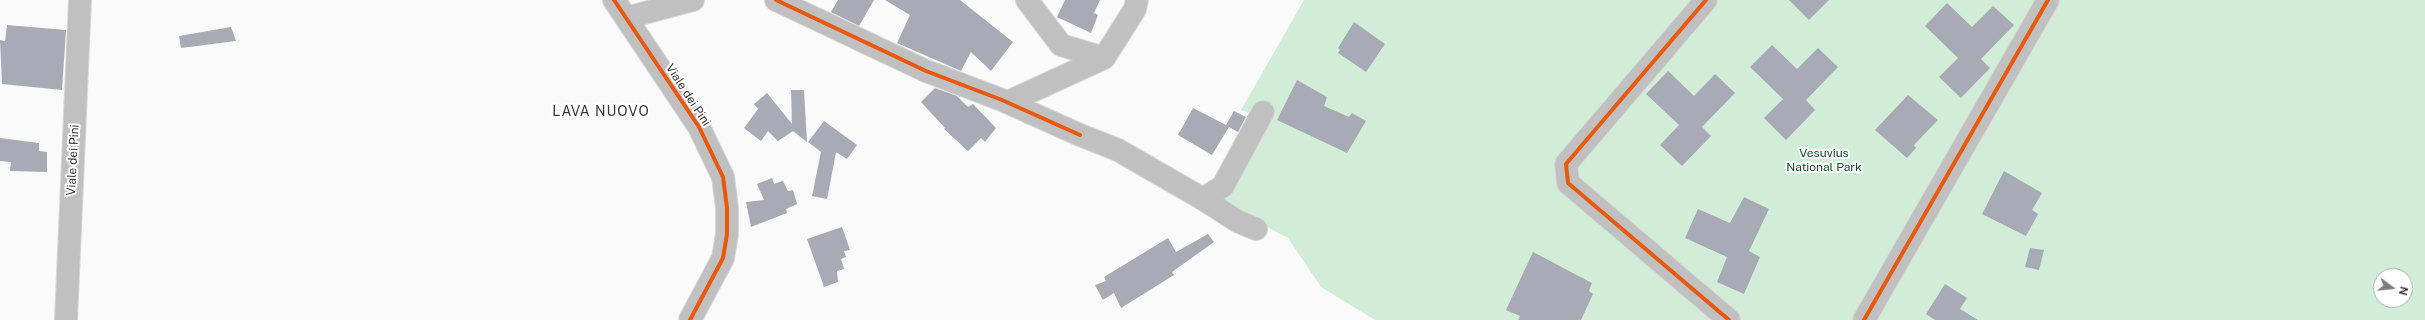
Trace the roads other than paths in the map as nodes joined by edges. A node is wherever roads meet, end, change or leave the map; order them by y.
1 (80, 0) edge
2 (614, 0) edge
3 (693, 0) edge
4 (776, 0) edge
5 (1027, 0) edge
6 (1137, 0) edge
7 (1706, 0) edge
8 (2048, 0) edge
9 (626, 18) junction
10 (1104, 58) junction
11 (1008, 102) junction
12 (1263, 112) dead end
13 (1203, 199) junction
14 (1256, 229) dead end
15 (66, 320) edge
16 (690, 320) edge
17 (1729, 320) edge
18 (1864, 320) edge

1 - 15 street, Viale dei Pini
2 - 9 street, Viale dei Pini
3 - 9 street
4 - 11 street
5 - 10 street
6 - 10 street
7 - 17 street
8 - 18 street
9 - 16 street, Viale dei Pini
10 - 11 street
11 - 13 street
12 - 13 street
13 - 14 street

